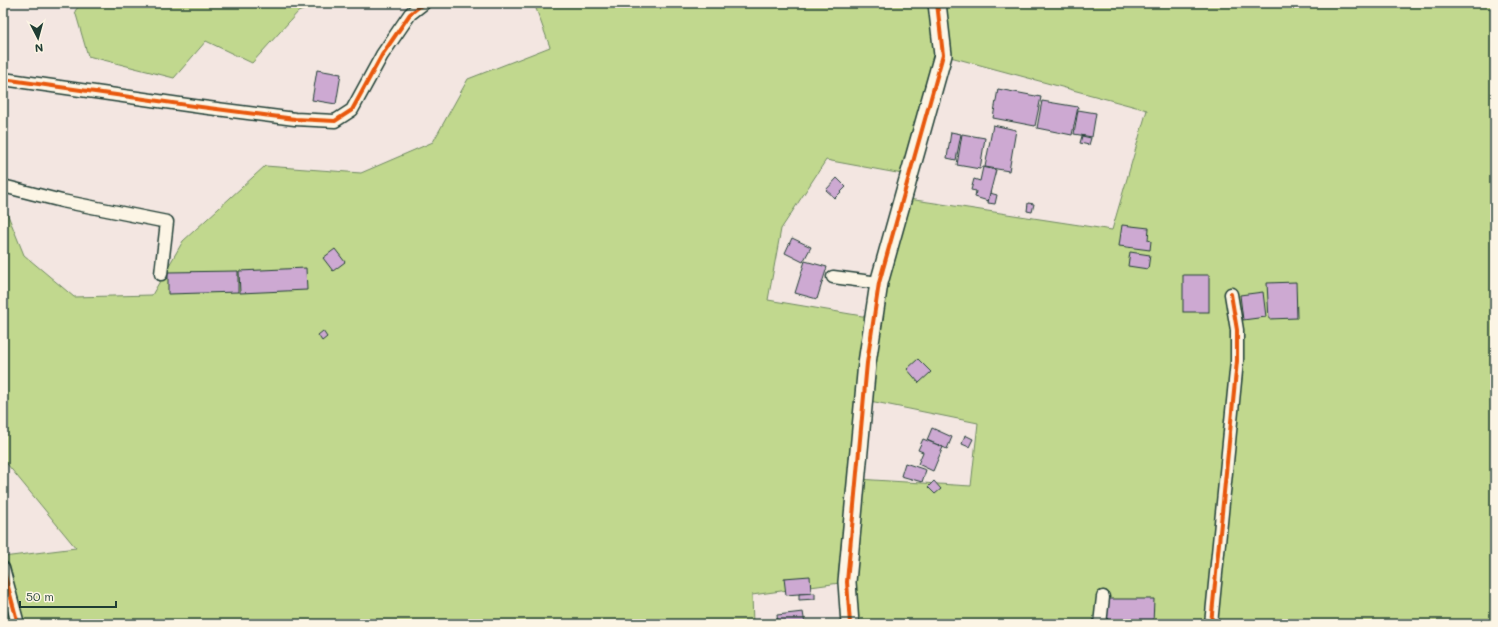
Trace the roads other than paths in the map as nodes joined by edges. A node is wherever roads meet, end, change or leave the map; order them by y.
1 (424, 3) edge
2 (937, 3) edge
3 (3, 79) edge
4 (3, 186) edge
5 (161, 274) dead end
6 (833, 277) dead end
7 (879, 283) junction
8 (1231, 294) dead end
9 (3, 568) edge
10 (1103, 597) dead end
11 (18, 624) edge
12 (850, 624) edge
13 (1100, 624) edge
14 (1211, 624) edge

1 - 3 street
2 - 7 street
4 - 5 street
6 - 7 street
7 - 12 street
8 - 14 street
9 - 11 street
10 - 13 street

